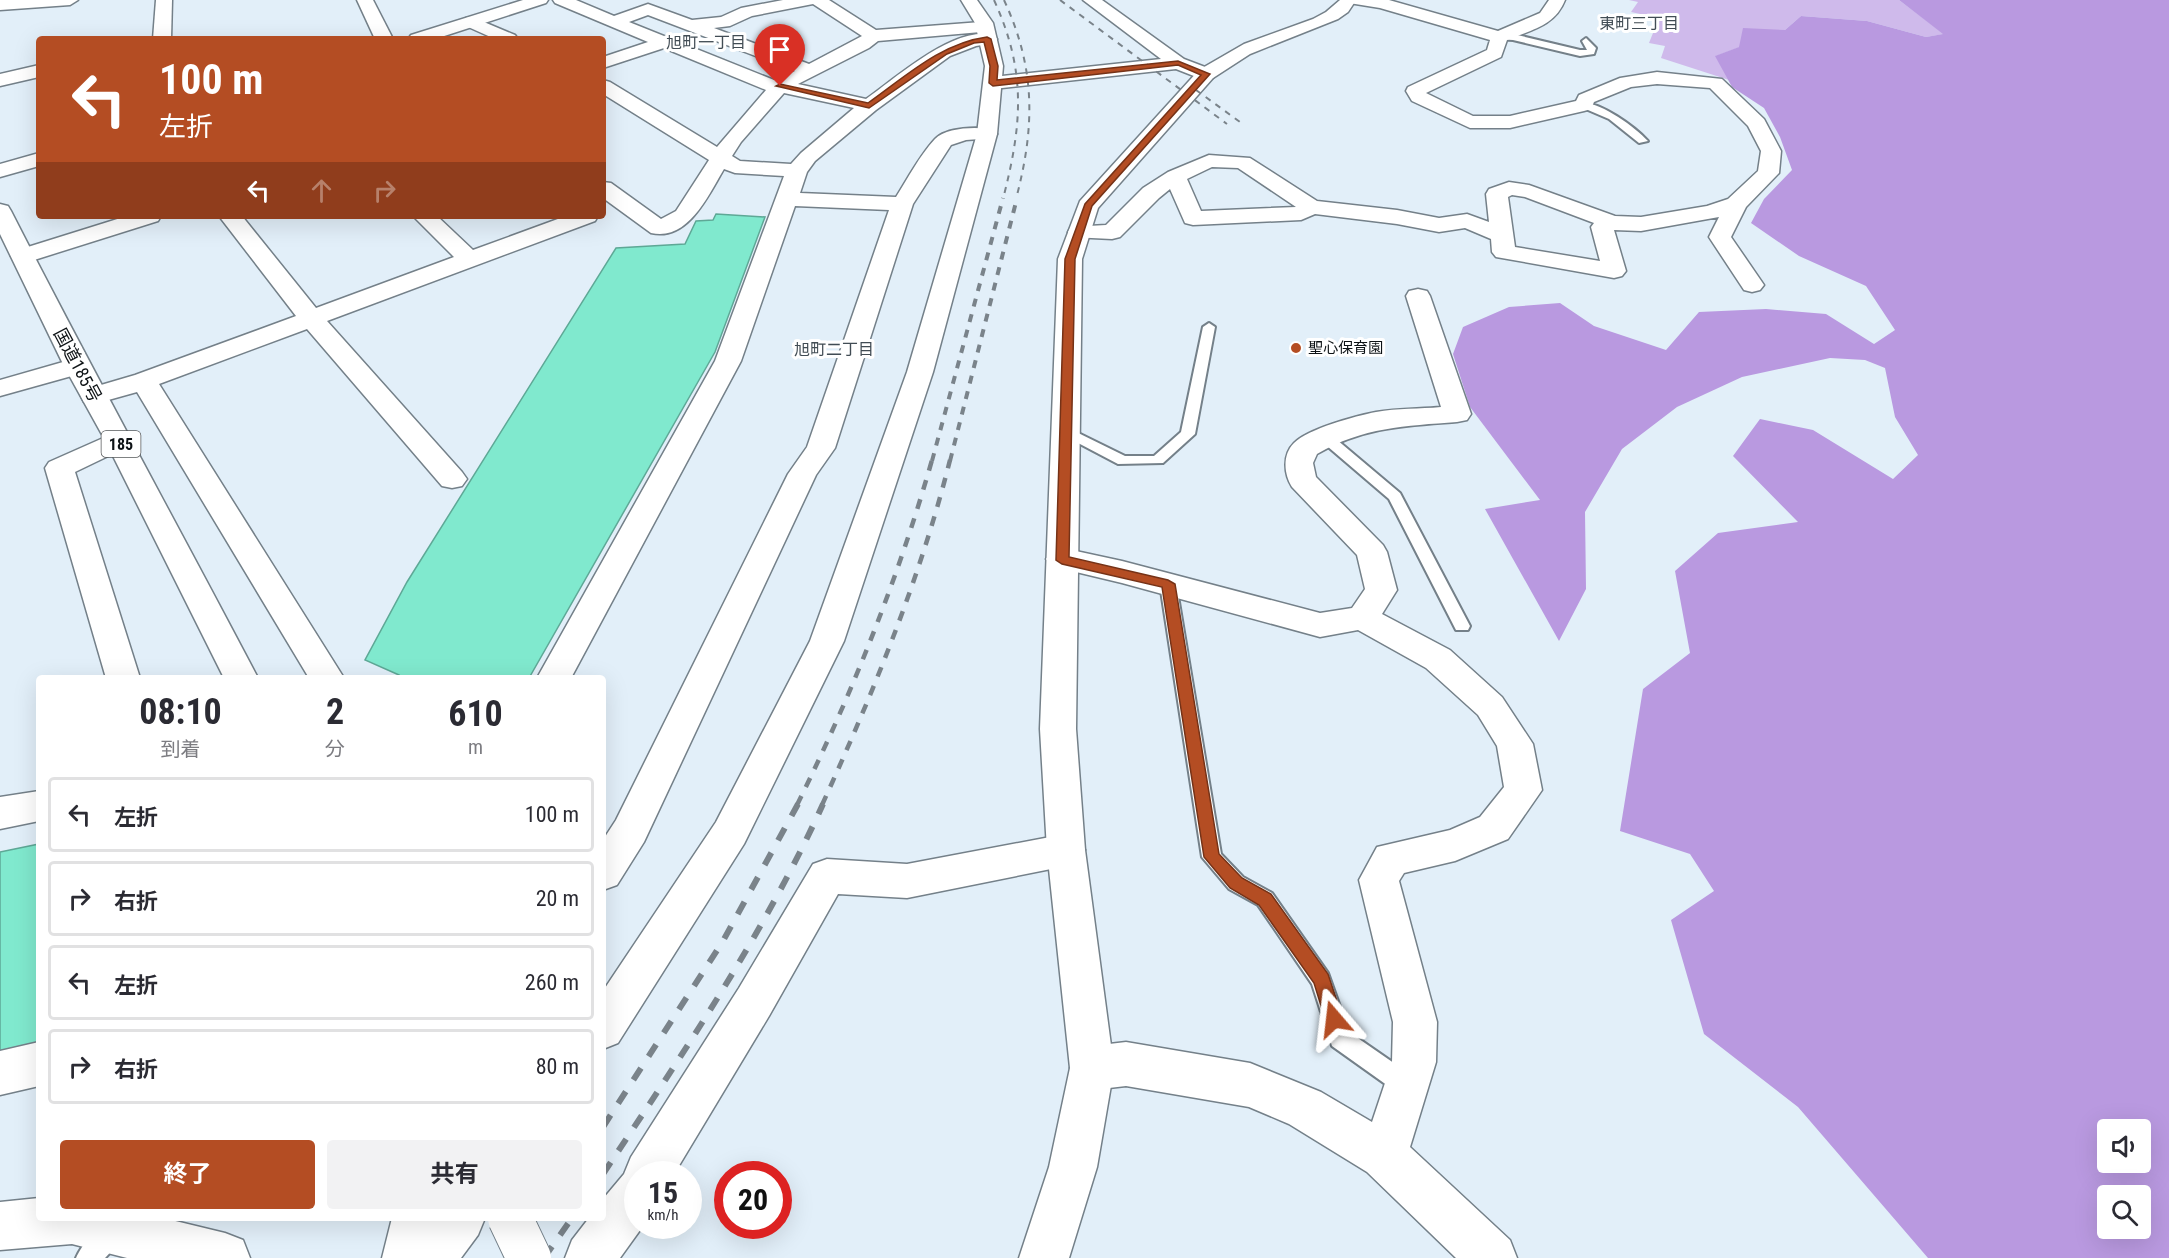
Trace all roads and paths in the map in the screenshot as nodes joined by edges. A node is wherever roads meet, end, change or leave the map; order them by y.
1 (70, 0) edge
2 (164, 0) edge
3 (365, 0) edge
4 (540, 0) edge
5 (561, 0) edge
6 (808, 0) edge
7 (818, 0) edge
8 (969, 0) edge
9 (1091, 0) edge
10 (1348, 0) edge
11 (1355, 0) edge
12 (1557, 0) edge
13 (1384, 2) edge
14 (731, 4) dead end
15 (0, 5) edge
16 (747, 12) junction
17 (472, 22) junction
18 (613, 22) junction
19 (691, 25) junction
20 (986, 33) junction
21 (162, 36) edge
22 (383, 36) edge
23 (427, 36) edge
24 (502, 36) edge
25 (873, 36) junction
26 (1499, 37) junction
27 (1586, 41) dead end
28 (662, 43) junction
29 (606, 62) edge
30 (1192, 68) junction
31 (810, 71) junction
32 (36, 72) edge
33 (0, 80) edge
34 (993, 83) junction
35 (780, 86) junction
36 (606, 88) edge
37 (1584, 105) junction
38 (869, 106) junction
39 (987, 134) junction
40 (1643, 141) dead end
41 (721, 158) junction
42 (36, 160) edge
43 (0, 171) edge
44 (796, 171) junction
45 (1174, 176) junction
46 (606, 190) edge
47 (786, 198) junction
48 (624, 202) junction
49 (902, 204) junction
50 (1736, 204) junction
51 (1311, 207) junction
52 (606, 209) edge
53 (0, 211) edge
54 (140, 219) edge
55 (232, 219) edge
56 (427, 219) edge
57 (579, 219) edge
58 (1612, 222) junction
59 (1079, 232) junction
60 (1502, 235) junction
61 (23, 256) junction
62 (470, 260) junction
63 (1752, 285) dead end
64 (1418, 296) dead end
65 (312, 319) junction
66 (1209, 327) dead end
67 (77, 366) junction
68 (144, 381) junction
69 (0, 388) edge
70 (94, 396) junction
71 (1066, 431) junction
72 (1325, 437) junction
73 (118, 440) junction
74 (452, 479) dead end
75 (1062, 560) junction
76 (1168, 584) junction
77 (1362, 618) junction
78 (1462, 626) dead end
79 (122, 675) edge
80 (239, 675) edge
81 (325, 675) edge
82 (556, 675) edge
83 (36, 807) edge
84 (0, 813) edge
85 (617, 829) edge
86 (1066, 850) junction
87 (606, 864) edge
88 (606, 1023) edge
89 (36, 1065) edge
90 (1092, 1068) junction
91 (0, 1073) edge
92 (1407, 1086) junction
93 (1384, 1155) junction
94 (656, 1161) edge
95 (624, 1211) edge
96 (60, 1221) edge
97 (73, 1221) edge
98 (415, 1221) edge
99 (459, 1221) edge
100 (511, 1221) edge
101 (0, 1226) edge
102 (101, 1244) edge
103 (225, 1258) edge
104 (407, 1258) edge
105 (431, 1258) edge
106 (529, 1258) edge
107 (590, 1258) edge
108 (1044, 1258) edge
109 (1492, 1258) edge

1 - 15 main road
2 - 21 main road
3 - 22 main road
4 - 17 main road
5 - 18 main road
6 - 16 main road
7 - 25 main road
8 - 20 main road
9 - 30 main road
10 - 30 main road
11 - 13 main road
12 - 26 main road
13 - 26 main road
14 - 16 main road
16 - 19 main road
17 - 23 main road
17 - 24 main road
18 - 19 main road
18 - 28 main road
19 - 31 main road
20 - 25 main road
20 - 34 main road
20 - 38 main road
25 - 31 main road
26 - 27 lane
26 - 37 main road
28 - 29 main road
28 - 35 main road
30 - 34 main road
30 - 59 main road
31 - 35 main road
32 - 33 main road
34 - 39 main road
35 - 38 main road
35 - 41 main road
36 - 41 main road
37 - 40 lane
37 - 50 main road
38 - 44 main road
39 - 49 main road
39 - 88 main road
41 - 44 main road
41 - 48 main road
42 - 43 main road
44 - 47 main road
45 - 51 main road
45 - 51 main road
45 - 59 main road
46 - 48 main road
47 - 49 main road
47 - 82 main road
48 - 52 main road
49 - 85 main road
50 - 58 main road
50 - 63 main road
51 - 60 main road
53 - 61 main road, 国道185号 / 185
54 - 61 main road
55 - 65 main road
56 - 62 main road
57 - 62 main road
58 - 60 main road
58 - 60 main road
59 - 71 main road
61 - 67 main road, 国道185号 / 185
62 - 65 main road
64 - 72 main road
65 - 68 main road
65 - 74 main road
66 - 71 lane
67 - 69 main road
67 - 70 main road, 国道185号 / 185
68 - 70 main road
68 - 81 main road
70 - 73 main road, 国道185号 / 185
71 - 75 main road
72 - 77 main road
72 - 78 lane
73 - 79 main road
73 - 80 main road, 国道185号 / 185
75 - 76 main road
75 - 86 main road
76 - 77 main road
76 - 92 lane
77 - 92 main road
83 - 84 main road
85 - 87 main road
86 - 90 main road
86 - 94 main road
89 - 91 main road
90 - 93 main road
90 - 108 main road
92 - 93 main road
93 - 109 main road
95 - 107 main road
96 - 101 main road
97 - 102 main road
98 - 104 main road
99 - 105 main road
100 - 106 main road, bridge
102 - 103 main road

